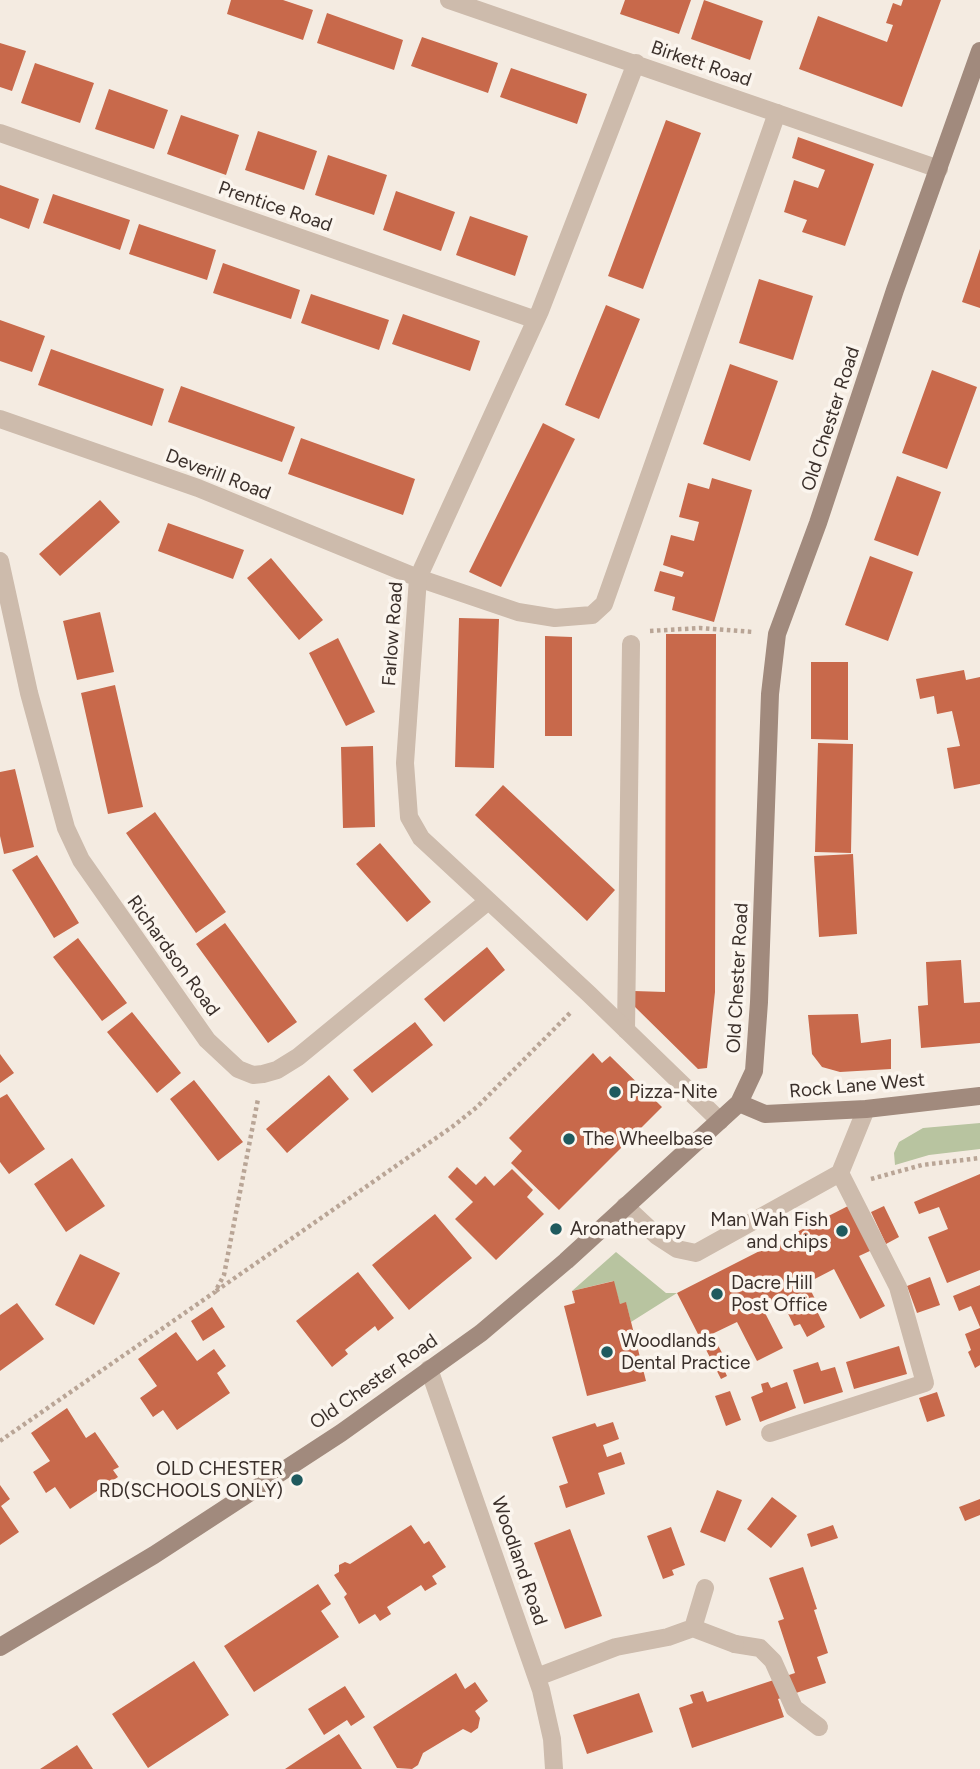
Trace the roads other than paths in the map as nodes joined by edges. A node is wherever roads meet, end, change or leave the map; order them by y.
1 (449, 0) edge
2 (980, 51) edge
3 (636, 63) junction
4 (777, 113) junction
5 (0, 133) edge
6 (939, 169) junction
7 (536, 320) junction
8 (0, 419) edge
9 (0, 561) edge
10 (418, 578) junction
11 (631, 644) road end
12 (487, 902) junction
13 (626, 1030) junction
14 (980, 1096) edge
15 (738, 1102) junction
16 (866, 1109) junction
17 (720, 1121) junction
18 (843, 1179) junction
19 (625, 1206) junction
20 (429, 1370) junction
21 (770, 1433) dead end
22 (705, 1588) dead end
23 (694, 1628) junction
24 (1, 1647) edge
25 (537, 1677) junction
26 (819, 1727) dead end
27 (554, 1769) edge

1 - 3 street, Birkett Road
2 - 6 main road, Old Chester Road
3 - 4 street, Birkett Road
3 - 7 street, Farlow Road
4 - 6 street, Birkett Road
4 - 10 street, Deverill Road
5 - 7 street, Prentice Road
6 - 15 main road, Old Chester Road
7 - 10 street, Farlow Road
8 - 10 street, Deverill Road
9 - 12 street, Richardson Road
10 - 12 street, Farlow Road
11 - 13 street
12 - 13 street, Farlow Road
13 - 17 street, Farlow Road
14 - 16 main road, Rock Lane West
15 - 16 main road, Rock Lane West
15 - 17 main road, Old Chester Road
16 - 18 street
17 - 19 main road, Old Chester Road
18 - 19 street
18 - 21 street
19 - 20 main road, Old Chester Road
20 - 24 main road, Old Chester Road
20 - 25 street, Woodland Road
22 - 23 street
23 - 25 street
23 - 26 street
25 - 27 street, Woodland Road

